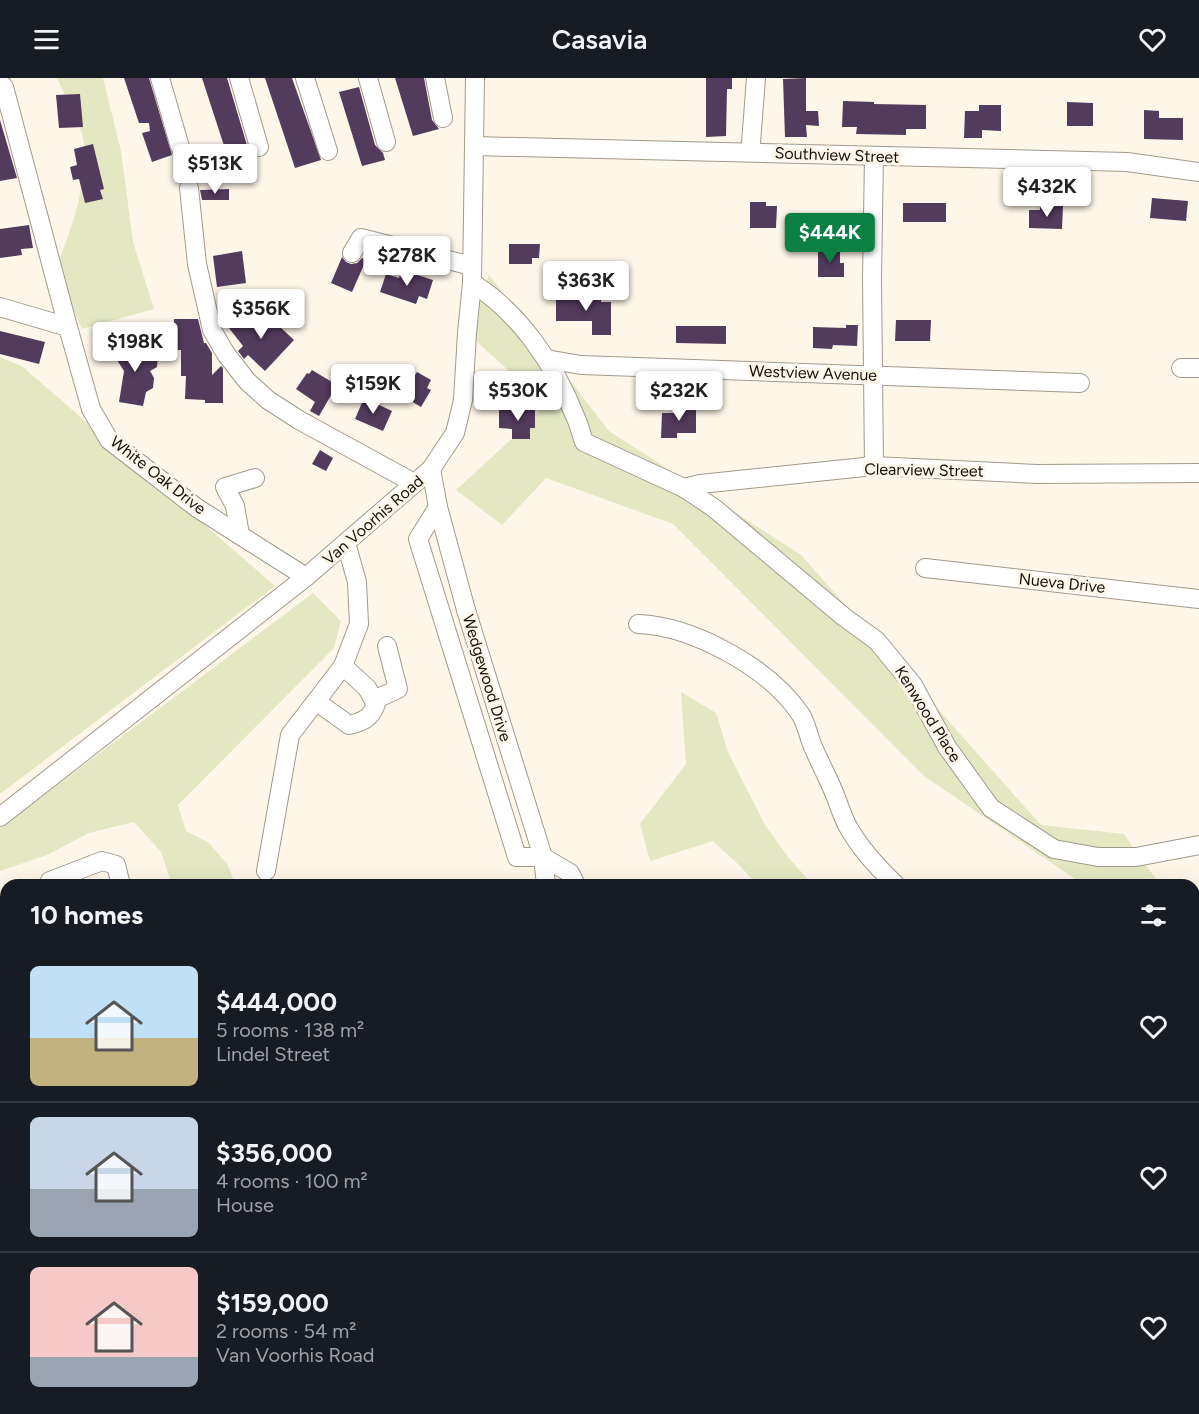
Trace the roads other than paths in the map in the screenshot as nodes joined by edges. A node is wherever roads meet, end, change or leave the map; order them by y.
1 (160, 78) edge
2 (239, 78) edge
3 (305, 78) edge
4 (368, 78) edge
5 (435, 78) edge
6 (475, 78) edge
7 (756, 78) edge
8 (0, 83) edge
9 (443, 118) dead end
10 (386, 142) dead end
11 (751, 143) dead end
12 (474, 146) junction
13 (180, 147) dead end
14 (259, 147) dead end
15 (328, 151) dead end
16 (874, 157) junction
17 (1199, 172) edge
18 (189, 188) dead end
19 (352, 253) dead end
20 (472, 275) junction
21 (0, 307) edge
22 (68, 327) junction
23 (546, 359) junction
24 (874, 374) junction
25 (1080, 383) dead end
26 (874, 466) junction
27 (431, 469) junction
28 (1199, 474) edge
29 (255, 478) dead end
30 (414, 483) junction
31 (684, 488) junction
32 (438, 507) junction
33 (240, 535) junction
34 (346, 543) junction
35 (926, 568) dead end
36 (306, 577) junction
37 (1199, 598) edge
38 (638, 624) dead end
39 (387, 646) dead end
40 (343, 666) junction
41 (374, 700) junction
42 (317, 702) junction
43 (0, 817) edge
44 (1199, 844) edge
45 (543, 857) junction
46 (266, 871) dead end
47 (55, 879) edge
48 (120, 879) edge
49 (545, 879) edge
50 (573, 879) edge
51 (891, 879) edge

1 - 13 street
2 - 14 street
3 - 15 street
4 - 10 street
5 - 9 street
6 - 12 street, Van Voorhis Road
7 - 11 street
8 - 22 street, White Oak Drive
12 - 16 street, Southview Street
12 - 20 street, Van Voorhis Road
16 - 17 street, Southview Street
16 - 24 street
18 - 30 street
19 - 20 street
20 - 23 street, Kenwood Place
20 - 27 street, Van Voorhis Road
21 - 22 street
22 - 33 street, White Oak Drive
23 - 24 street, Westview Avenue
23 - 31 street, Kenwood Place
24 - 25 street, Westview Avenue
24 - 26 street
26 - 28 street, Clearview Street
26 - 31 street, Clearview Street
27 - 30 street, Van Voorhis Road
27 - 32 street, Wedgewood Drive
29 - 33 street
30 - 34 street, Van Voorhis Road
31 - 44 street, Kenwood Place
32 - 45 street, Wedgewood Drive
32 - 45 street
33 - 36 street, White Oak Drive
34 - 36 street, Van Voorhis Road
34 - 40 street
35 - 37 street, Nueva Drive
36 - 43 street, Van Voorhis Road
38 - 51 street
39 - 41 street
40 - 41 street
40 - 42 street
41 - 42 street
42 - 46 street
45 - 49 street, Wedgewood Drive
45 - 50 street
47 - 48 street

